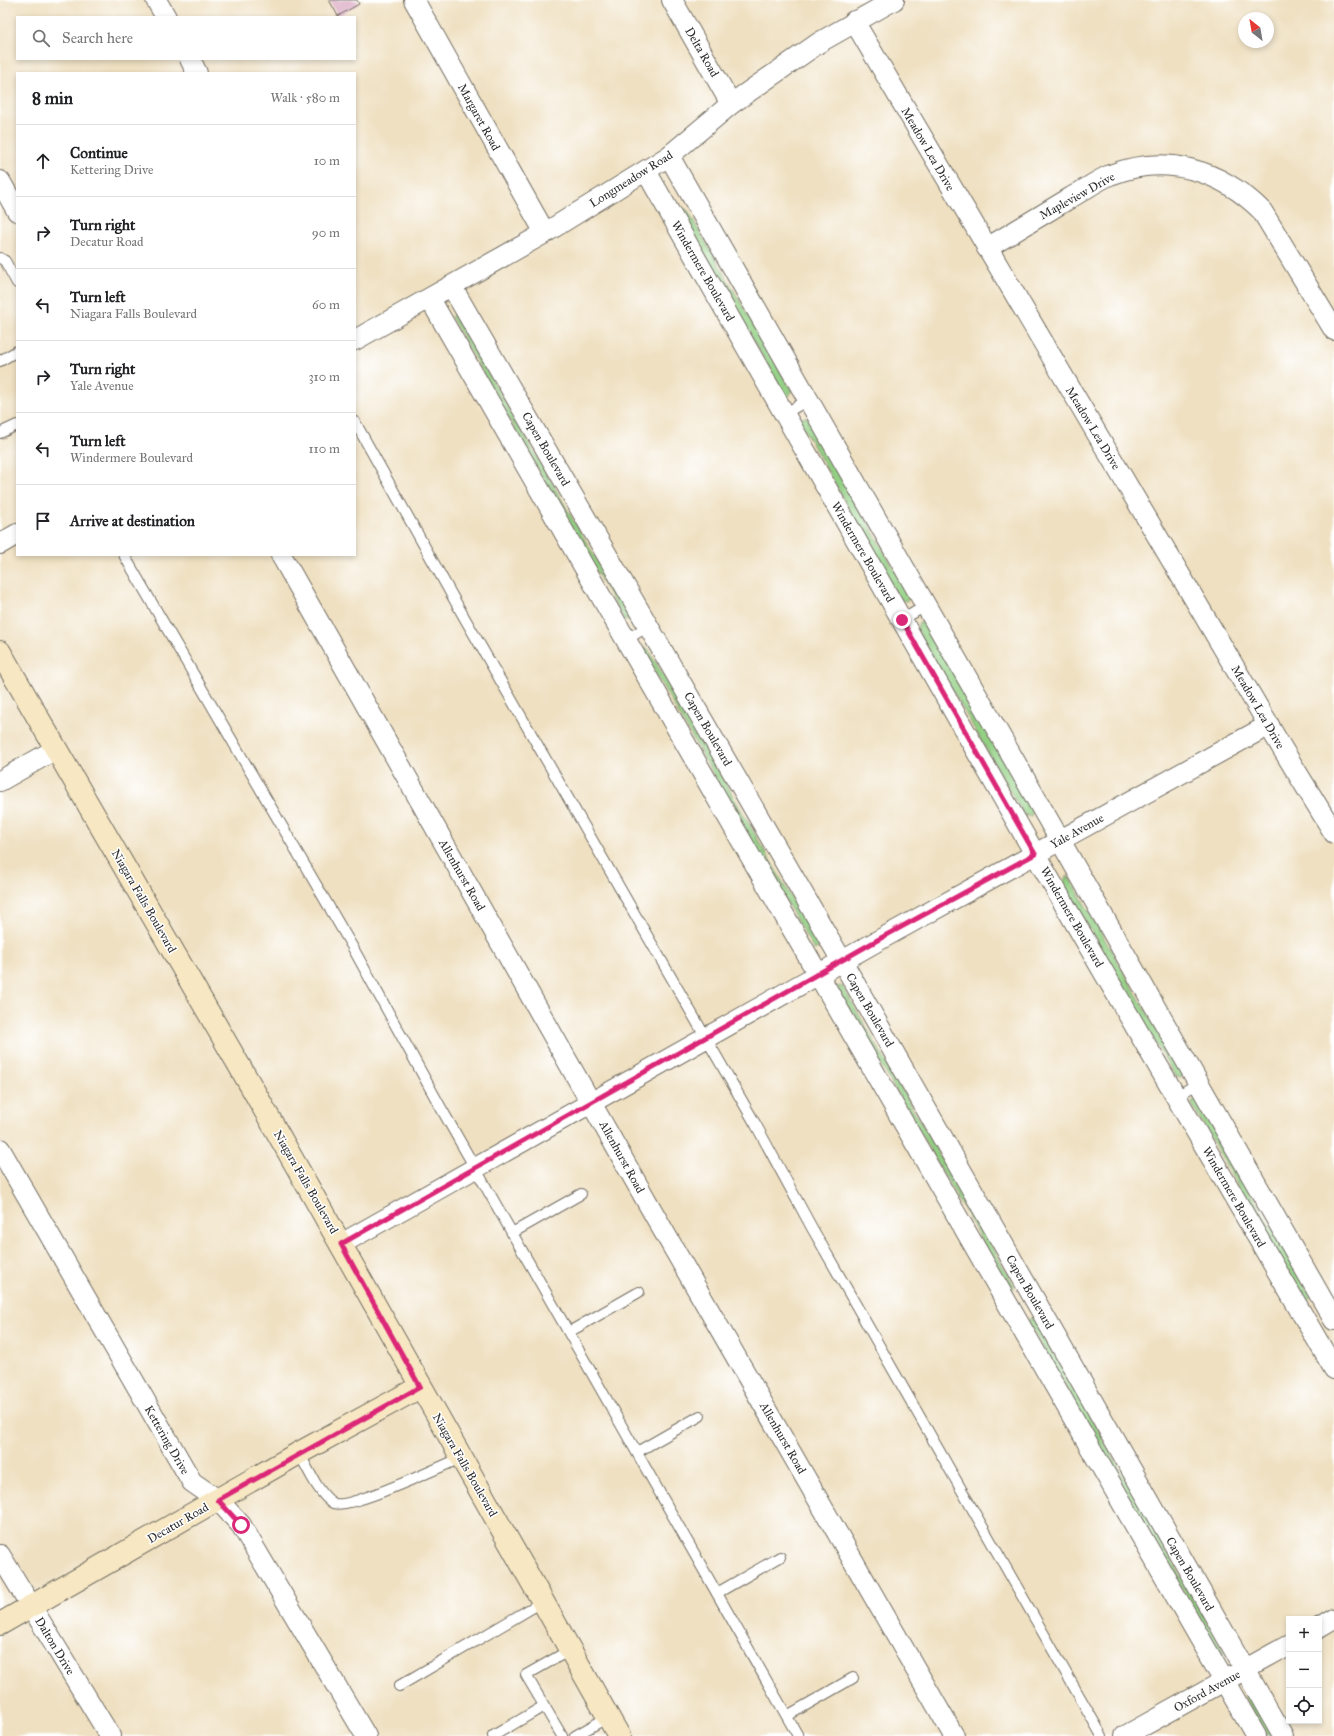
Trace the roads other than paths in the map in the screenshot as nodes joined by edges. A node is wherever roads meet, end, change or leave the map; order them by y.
1 (156, 0) edge
2 (414, 0) edge
3 (672, 0) edge
4 (894, 0) edge
5 (165, 16) edge
6 (854, 22) junction
7 (190, 60) edge
8 (196, 72) edge
9 (731, 104) junction
10 (669, 156) junction
11 (646, 171) junction
12 (0, 181) edge
13 (16, 209) edge
14 (545, 233) junction
15 (987, 248) junction
16 (0, 258) edge
17 (16, 281) edge
18 (452, 287) junction
19 (430, 299) junction
20 (1334, 330) edge
21 (356, 339) edge
22 (16, 352) edge
23 (0, 361) edge
24 (808, 400) junction
25 (784, 414) junction
26 (356, 424) edge
27 (16, 425) edge
28 (0, 433) edge
29 (125, 556) edge
30 (282, 556) edge
31 (925, 606) junction
32 (902, 620) junction
33 (648, 626) junction
34 (626, 640) junction
35 (0, 652) edge
36 (1269, 725) junction
37 (56, 749) junction
38 (0, 781) edge
39 (1334, 833) edge
40 (1059, 841) junction
41 (1035, 854) junction
42 (842, 961) junction
43 (818, 974) junction
44 (706, 1038) junction
45 (1198, 1083) junction
46 (1176, 1097) junction
47 (592, 1103) junction
48 (0, 1149) edge
49 (475, 1168) junction
50 (581, 1194) dead end
51 (512, 1233) junction
52 (341, 1244) junction
53 (639, 1292) dead end
54 (1032, 1296) junction
55 (1010, 1308) junction
56 (1329, 1312) edge
57 (1303, 1316) junction
58 (568, 1332) junction
59 (1334, 1370) edge
60 (420, 1387) junction
61 (700, 1416) dead end
62 (637, 1452) junction
63 (299, 1453) junction
64 (461, 1458) junction
65 (218, 1500) junction
66 (0, 1555) edge
67 (780, 1557) dead end
68 (717, 1593) junction
69 (542, 1602) junction
70 (31, 1606) junction
71 (1334, 1620) edge
72 (0, 1624) edge
73 (1322, 1626) edge
74 (1286, 1647) edge
75 (570, 1650) junction
76 (1244, 1670) junction
77 (853, 1678) dead end
78 (1224, 1682) junction
79 (399, 1686) dead end
80 (544, 1706) junction
81 (787, 1716) junction
82 (608, 1717) junction
83 (110, 1736) edge
84 (366, 1736) edge
85 (493, 1736) edge
86 (562, 1736) edge
87 (575, 1736) edge
88 (619, 1736) edge
89 (798, 1736) edge
90 (954, 1736) edge
91 (1102, 1736) edge
92 (1125, 1736) edge
93 (1256, 1736) edge
94 (1283, 1736) edge

1 - 5 street
2 - 14 street, Margaret Road
3 - 9 street, Delta Road
4 - 6 street, Longmeadow Road
6 - 9 street, Longmeadow Road
6 - 15 street, Meadow Lea Drive
7 - 8 street
9 - 10 street, Longmeadow Road
10 - 11 street, Longmeadow Road
10 - 24 street
11 - 14 street, Longmeadow Road
11 - 25 street, Windermere Boulevard
12 - 13 street
14 - 18 street, Longmeadow Road
15 - 20 street, Mapleview Drive
15 - 36 street, Meadow Lea Drive
16 - 17 lane
18 - 19 street, Longmeadow Road
18 - 33 street, Capen Boulevard
19 - 21 street, Longmeadow Road
19 - 34 street, Capen Boulevard
22 - 23 lane
24 - 25 lane
24 - 31 street
25 - 32 street, Windermere Boulevard
26 - 44 lane
27 - 28 lane
29 - 49 lane
30 - 47 street, Allenhurst Road
31 - 32 lane
31 - 40 street
32 - 41 street, Windermere Boulevard
33 - 34 lane
33 - 42 street, Capen Boulevard
34 - 43 street, Capen Boulevard
35 - 37 main road, Niagara Falls Boulevard
36 - 39 street, Meadow Lea Drive
36 - 40 street, Yale Avenue
37 - 38 street
37 - 52 main road, Niagara Falls Boulevard
40 - 41 street, Yale Avenue
40 - 45 street
41 - 42 street, Yale Avenue
41 - 46 street, Windermere Boulevard
42 - 43 street, Yale Avenue
42 - 54 street, Capen Boulevard
43 - 44 street, Yale Avenue
43 - 55 street, Capen Boulevard
44 - 47 street, Yale Avenue
44 - 91 lane
45 - 46 lane
45 - 56 street
46 - 57 street, Windermere Boulevard
47 - 49 street, Yale Avenue
47 - 90 street, Allenhurst Road
48 - 65 street, Kettering Drive
49 - 51 lane
49 - 52 street, Yale Avenue
50 - 51 lane
51 - 58 lane
52 - 60 main road, Niagara Falls Boulevard
53 - 58 lane
54 - 55 lane
54 - 76 street, Capen Boulevard
55 - 78 street, Capen Boulevard
56 - 57 lane
57 - 59 street, Windermere Boulevard
58 - 62 lane
60 - 63 main road, Decatur Road
60 - 64 main road, Niagara Falls Boulevard
61 - 62 lane
62 - 68 lane
63 - 64 lane
63 - 65 main road, Decatur Road
64 - 69 main road, Niagara Falls Boulevard
65 - 70 main road, Decatur Road
65 - 84 street, Kettering Drive
66 - 70 street, Dalton Drive
67 - 68 lane
68 - 81 lane
69 - 75 main road, Niagara Falls Boulevard
69 - 79 lane
70 - 72 main road, Decatur Road
70 - 83 street, Dalton Drive
71 - 73 street
74 - 76 street, Oxford Avenue
75 - 80 lane
75 - 82 main road, Niagara Falls Boulevard
76 - 78 street, Oxford Avenue
76 - 94 street, Capen Boulevard
77 - 81 lane
78 - 92 street, Oxford Avenue
78 - 93 street, Capen Boulevard
80 - 85 lane
80 - 86 lane
81 - 89 lane
82 - 87 lane
82 - 88 main road, Niagara Falls Boulevard

